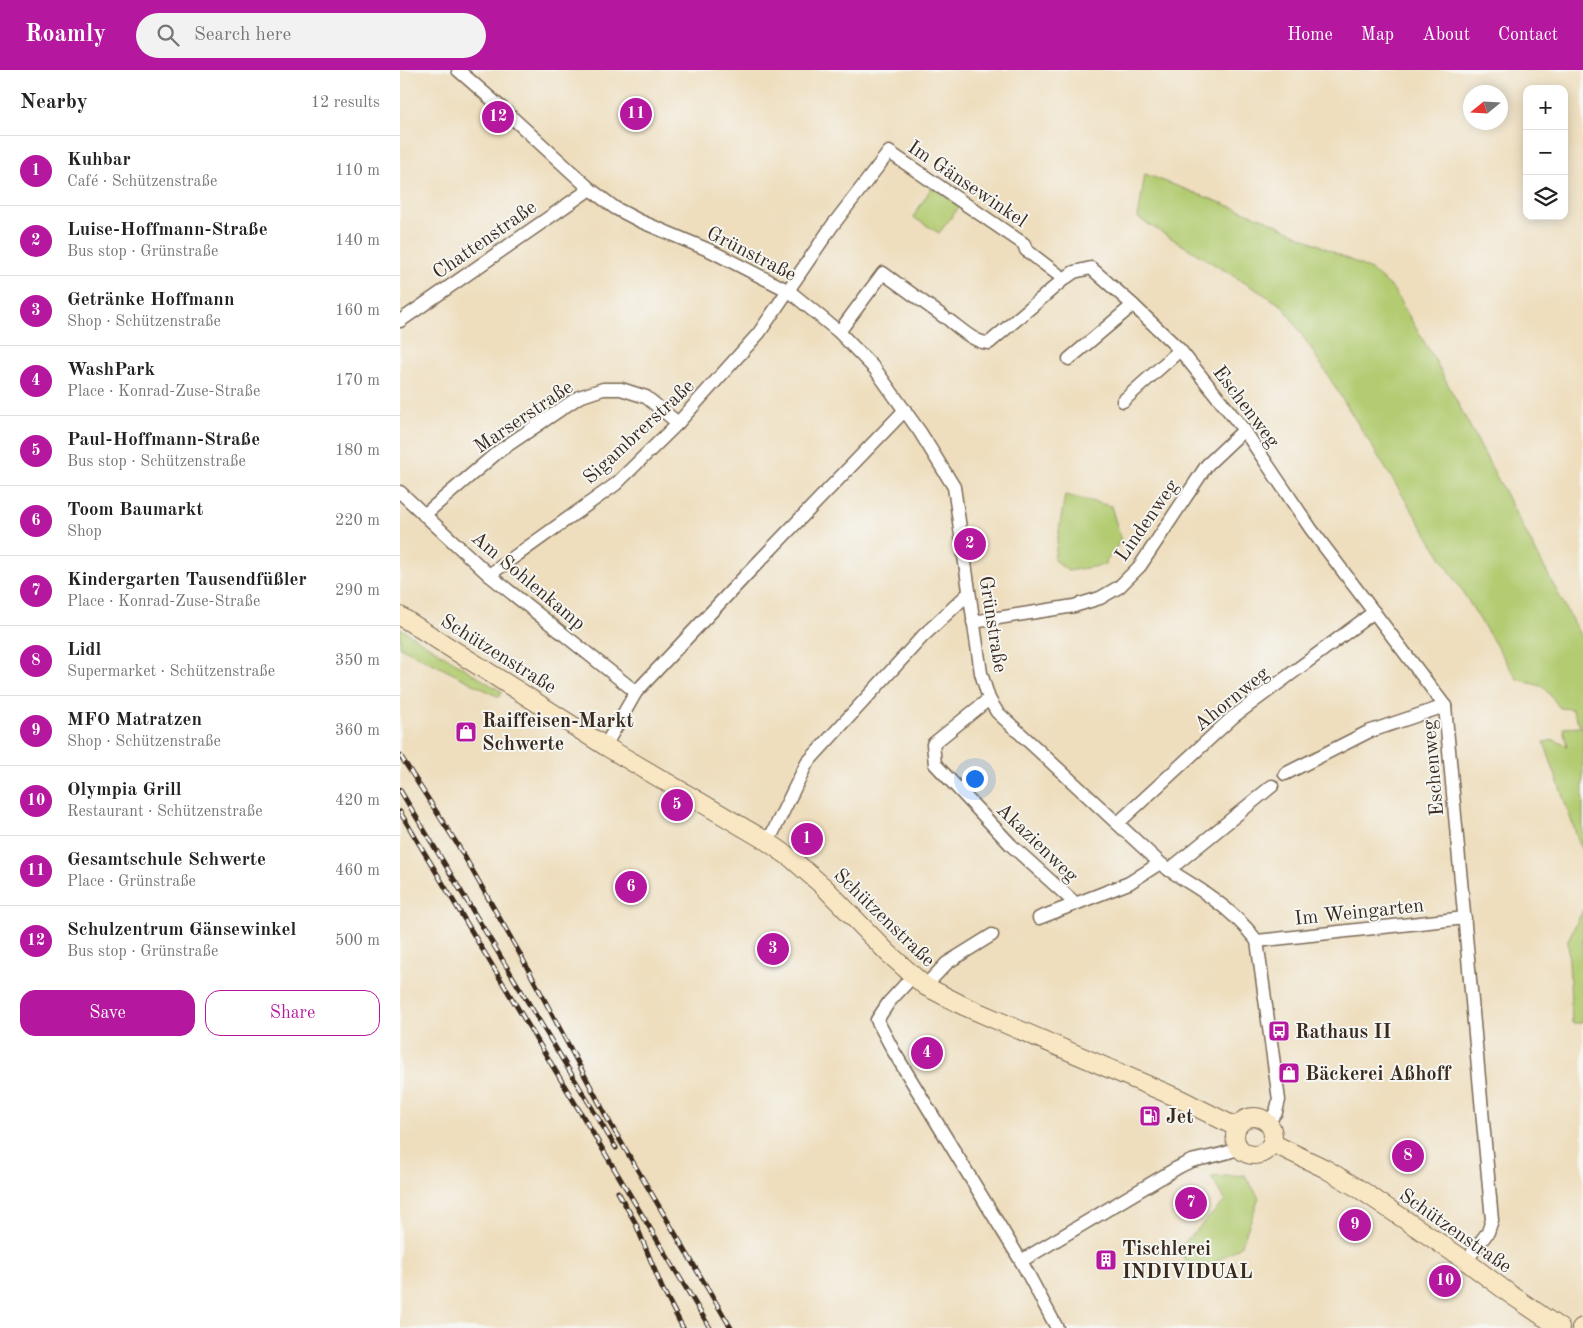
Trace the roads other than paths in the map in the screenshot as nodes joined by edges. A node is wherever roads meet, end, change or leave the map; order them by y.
1 (458, 70) edge
2 (590, 189) junction
3 (1064, 279) junction
4 (789, 291) junction
5 (1133, 305) junction
6 (400, 320) edge
7 (839, 332) junction
8 (1180, 350) junction
9 (1069, 359) dead end
10 (1122, 401) dead end
11 (906, 410) junction
12 (678, 423) junction
13 (1244, 430) junction
14 (400, 492) edge
15 (424, 515) junction
16 (490, 575) junction
17 (969, 593) junction
18 (1374, 612) junction
19 (400, 616) edge
20 (973, 622) junction
21 (636, 692) junction
22 (989, 699) junction
23 (1445, 706) junction
24 (606, 746) junction
25 (1286, 774) dead end
26 (1272, 786) dead end
27 (1118, 823) junction
28 (768, 842) junction
29 (1165, 866) junction
30 (1076, 904) junction
31 (1039, 918) dead end
32 (1464, 918) junction
33 (992, 935) dead end
34 (1257, 941) junction
35 (919, 981) junction
36 (1268, 1122) junction
37 (1236, 1127) junction
38 (1272, 1143) junction
39 (1239, 1148) junction
40 (1022, 1261) junction
41 (1466, 1261) junction
42 (1057, 1328) edge
43 (1560, 1328) edge

1 - 2 street, Grünstraße
2 - 4 street, Grünstraße
2 - 6 street, Chattenstraße
3 - 4 street, Im Gänsewinkel
3 - 5 street, Eschenweg
3 - 7 street, Eschenweg
4 - 7 street, Grünstraße
4 - 12 street, Sigambrerstraße
5 - 8 street, Eschenweg
5 - 9 street
7 - 11 street, Grünstraße
8 - 10 street
8 - 13 street, Eschenweg
11 - 17 street, Grünstraße
11 - 21 street
12 - 15 street, Marserstraße
12 - 16 street, Sigambrerstraße
13 - 18 street, Eschenweg
13 - 20 street, Lindenweg
14 - 15 street, Am Sohlenkamp
15 - 16 street, Am Sohlenkamp
16 - 21 street, Am Sohlenkamp
17 - 20 street, Grünstraße
17 - 28 street
18 - 23 street, Eschenweg
18 - 27 street, Ahornweg
19 - 24 main road, Schützenstraße
20 - 22 street, Grünstraße
21 - 24 street
22 - 27 street, Grünstraße
22 - 30 street, Akazienweg
23 - 25 street
23 - 32 street, Eschenweg
24 - 28 main road, Schützenstraße
26 - 29 street
27 - 29 street, Grünstraße
28 - 35 main road, Schützenstraße
29 - 30 street
29 - 34 street, Grünstraße
30 - 31 street
32 - 34 street, Im Weingarten
32 - 41 street, Eschenweg
33 - 35 street
34 - 36 street
35 - 37 main road, Schützenstraße
35 - 40 street
36 - 37 main road
36 - 38 main road
37 - 39 main road
38 - 39 main road
38 - 41 main road, Schützenstraße
39 - 40 street
40 - 42 street
41 - 43 main road, Schützenstraße

